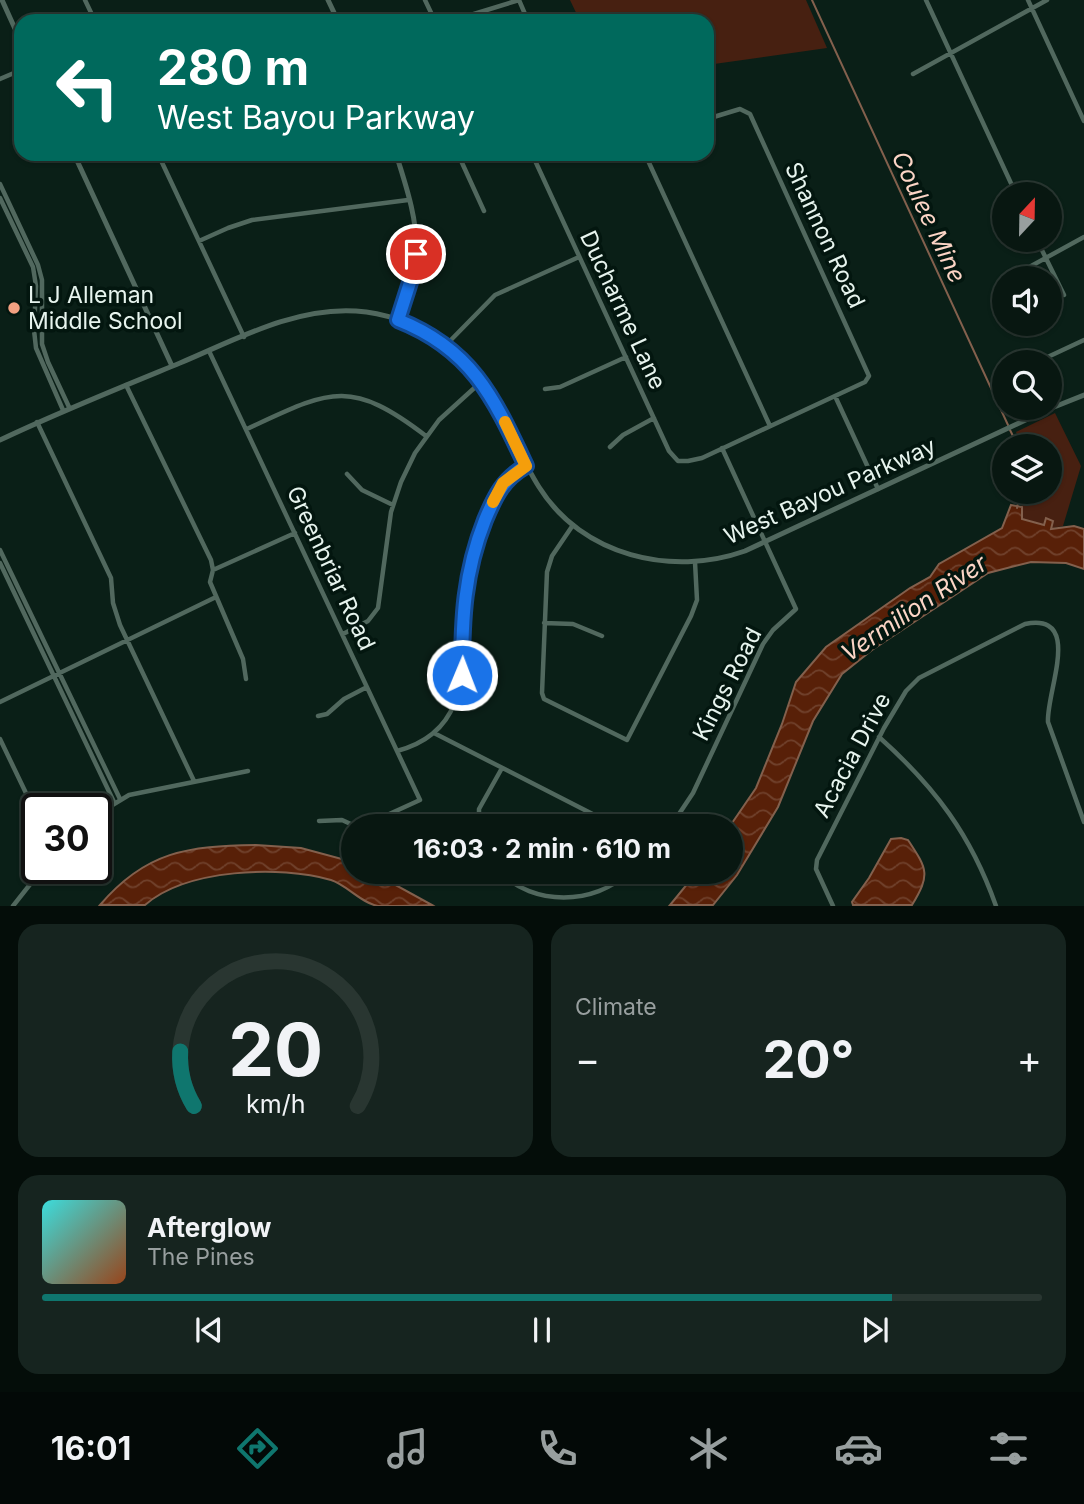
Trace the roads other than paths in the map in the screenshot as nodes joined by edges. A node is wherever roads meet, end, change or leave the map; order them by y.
1 (2, 0) edge
2 (519, 0) edge
3 (926, 0) edge
4 (1028, 0) edge
5 (1046, 0) edge
6 (1032, 8) junction
7 (474, 14) edge
8 (14, 27) edge
9 (950, 53) junction
10 (913, 74) dead end
11 (714, 117) edge
12 (1084, 121) edge
13 (77, 161) edge
14 (161, 161) edge
15 (398, 161) edge
16 (461, 161) edge
17 (535, 161) edge
18 (648, 161) edge
19 (1010, 182) edge
20 (0, 184) edge
21 (0, 198) edge
22 (408, 200) junction
23 (9, 211) junction
24 (484, 211) dead end
25 (1084, 237) edge
26 (199, 241) junction
27 (1043, 252) edge
28 (579, 257) junction
29 (32, 258) junction
30 (1046, 258) junction
31 (1031, 266) edge
32 (1063, 295) dead end
33 (35, 308) junction
34 (42, 308) junction
35 (398, 320) junction
36 (244, 337) junction
37 (1084, 340) edge
38 (446, 345) junction
39 (1062, 350) edge
40 (209, 351) junction
41 (44, 353) junction
42 (38, 355) junction
43 (626, 357) junction
44 (173, 366) junction
45 (482, 381) junction
46 (126, 385) junction
47 (545, 389) dead end
48 (835, 396) junction
49 (1084, 396) edge
50 (1062, 404) edge
51 (66, 409) junction
52 (654, 418) junction
53 (1026, 420) edge
54 (37, 422) junction
55 (770, 426) junction
56 (247, 429) junction
57 (426, 436) junction
58 (0, 440) edge
59 (610, 447) dead end
60 (722, 448) junction
61 (696, 459) joint
62 (526, 466) junction
63 (347, 474) dead end
64 (878, 489) junction
65 (393, 505) junction
66 (573, 525) junction
67 (295, 533) junction
68 (766, 541) junction
69 (0, 550) edge
70 (695, 562) junction
71 (0, 563) edge
72 (213, 570) junction
73 (216, 597) junction
74 (544, 623) junction
75 (343, 634) junction
76 (601, 636) dead end
77 (127, 641) junction
78 (56, 675) junction
79 (246, 679) dead end
80 (367, 687) junction
81 (0, 702) edge
82 (318, 716) dead end
83 (434, 733) junction
84 (879, 737) junction
85 (0, 739) edge
86 (397, 751) junction
87 (502, 768) junction
88 (248, 771) dead end
89 (194, 781) junction
90 (26, 793) edge
91 (117, 801) junction
92 (112, 804) edge
93 (389, 814) edge
94 (479, 814) edge
95 (592, 814) edge
96 (679, 814) edge
97 (341, 820) edge
98 (319, 821) dead end
99 (1084, 822) edge
100 (30, 884) edge
101 (512, 884) edge
102 (615, 884) edge
103 (541, 902) dead end
104 (577, 903) dead end
105 (13, 905) edge
106 (833, 905) edge
107 (996, 905) edge

1 - 8 street
2 - 7 street
3 - 9 street
4 - 6 street
5 - 6 street
6 - 9 street
6 - 12 street
9 - 10 street
9 - 19 street
11 - 48 street, Shannon Road
13 - 44 street
14 - 26 street
15 - 22 street
16 - 24 street
17 - 28 street, Ducharme Lane
18 - 55 street
20 - 23 street
21 - 23 street
22 - 26 street
22 - 35 street
23 - 29 street
25 - 30 street
26 - 36 street
27 - 30 street
28 - 38 street
28 - 43 street, Ducharme Lane
29 - 33 street
29 - 34 street
30 - 31 street
30 - 32 street
33 - 34 street
33 - 42 street
34 - 41 street
35 - 36 street, West Bayou Parkway
35 - 38 street, West Bayou Parkway
36 - 40 street, West Bayou Parkway
37 - 39 street
38 - 45 street, West Bayou Parkway
40 - 44 street, West Bayou Parkway
40 - 56 street, Greenbriar Road
41 - 42 street
41 - 51 street
42 - 51 street
43 - 47 street
43 - 52 street, Ducharme Lane
44 - 46 street, West Bayou Parkway
45 - 57 street
45 - 62 street, West Bayou Parkway
46 - 51 street, West Bayou Parkway
46 - 72 street
48 - 55 street, Shannon Road
48 - 64 street
49 - 50 street, West Bayou Parkway
51 - 54 street, West Bayou Parkway
52 - 59 street
52 - 61 street, Ducharme Lane
53 - 64 street, West Bayou Parkway
54 - 58 street, West Bayou Parkway
54 - 77 street
55 - 60 street, Shannon Road
56 - 57 street
56 - 67 street, Greenbriar Road
57 - 65 street
60 - 61 street, Shannon Road
60 - 68 street, Kings Road
62 - 66 street, West Bayou Parkway
62 - 83 street
63 - 65 street
64 - 68 street, West Bayou Parkway
65 - 75 street
66 - 70 street, West Bayou Parkway
66 - 74 street
67 - 72 street
67 - 75 street, Greenbriar Road
68 - 70 street, West Bayou Parkway
68 - 96 street, Kings Road
69 - 78 street
70 - 74 street
71 - 78 street
72 - 73 street
73 - 77 street
73 - 79 street
74 - 76 street
75 - 80 street, Greenbriar Road
77 - 78 street
77 - 89 street
78 - 81 street
78 - 91 street
80 - 82 street
80 - 86 street, Greenbriar Road
83 - 86 street
83 - 87 street
84 - 99 street, Acacia Drive
84 - 106 street, Acacia Drive
84 - 107 street
85 - 90 street
86 - 93 street, Greenbriar Road
87 - 94 street
87 - 95 street
88 - 89 street
89 - 91 street
91 - 92 street
97 - 98 street
100 - 105 street
101 - 103 street
102 - 104 street

